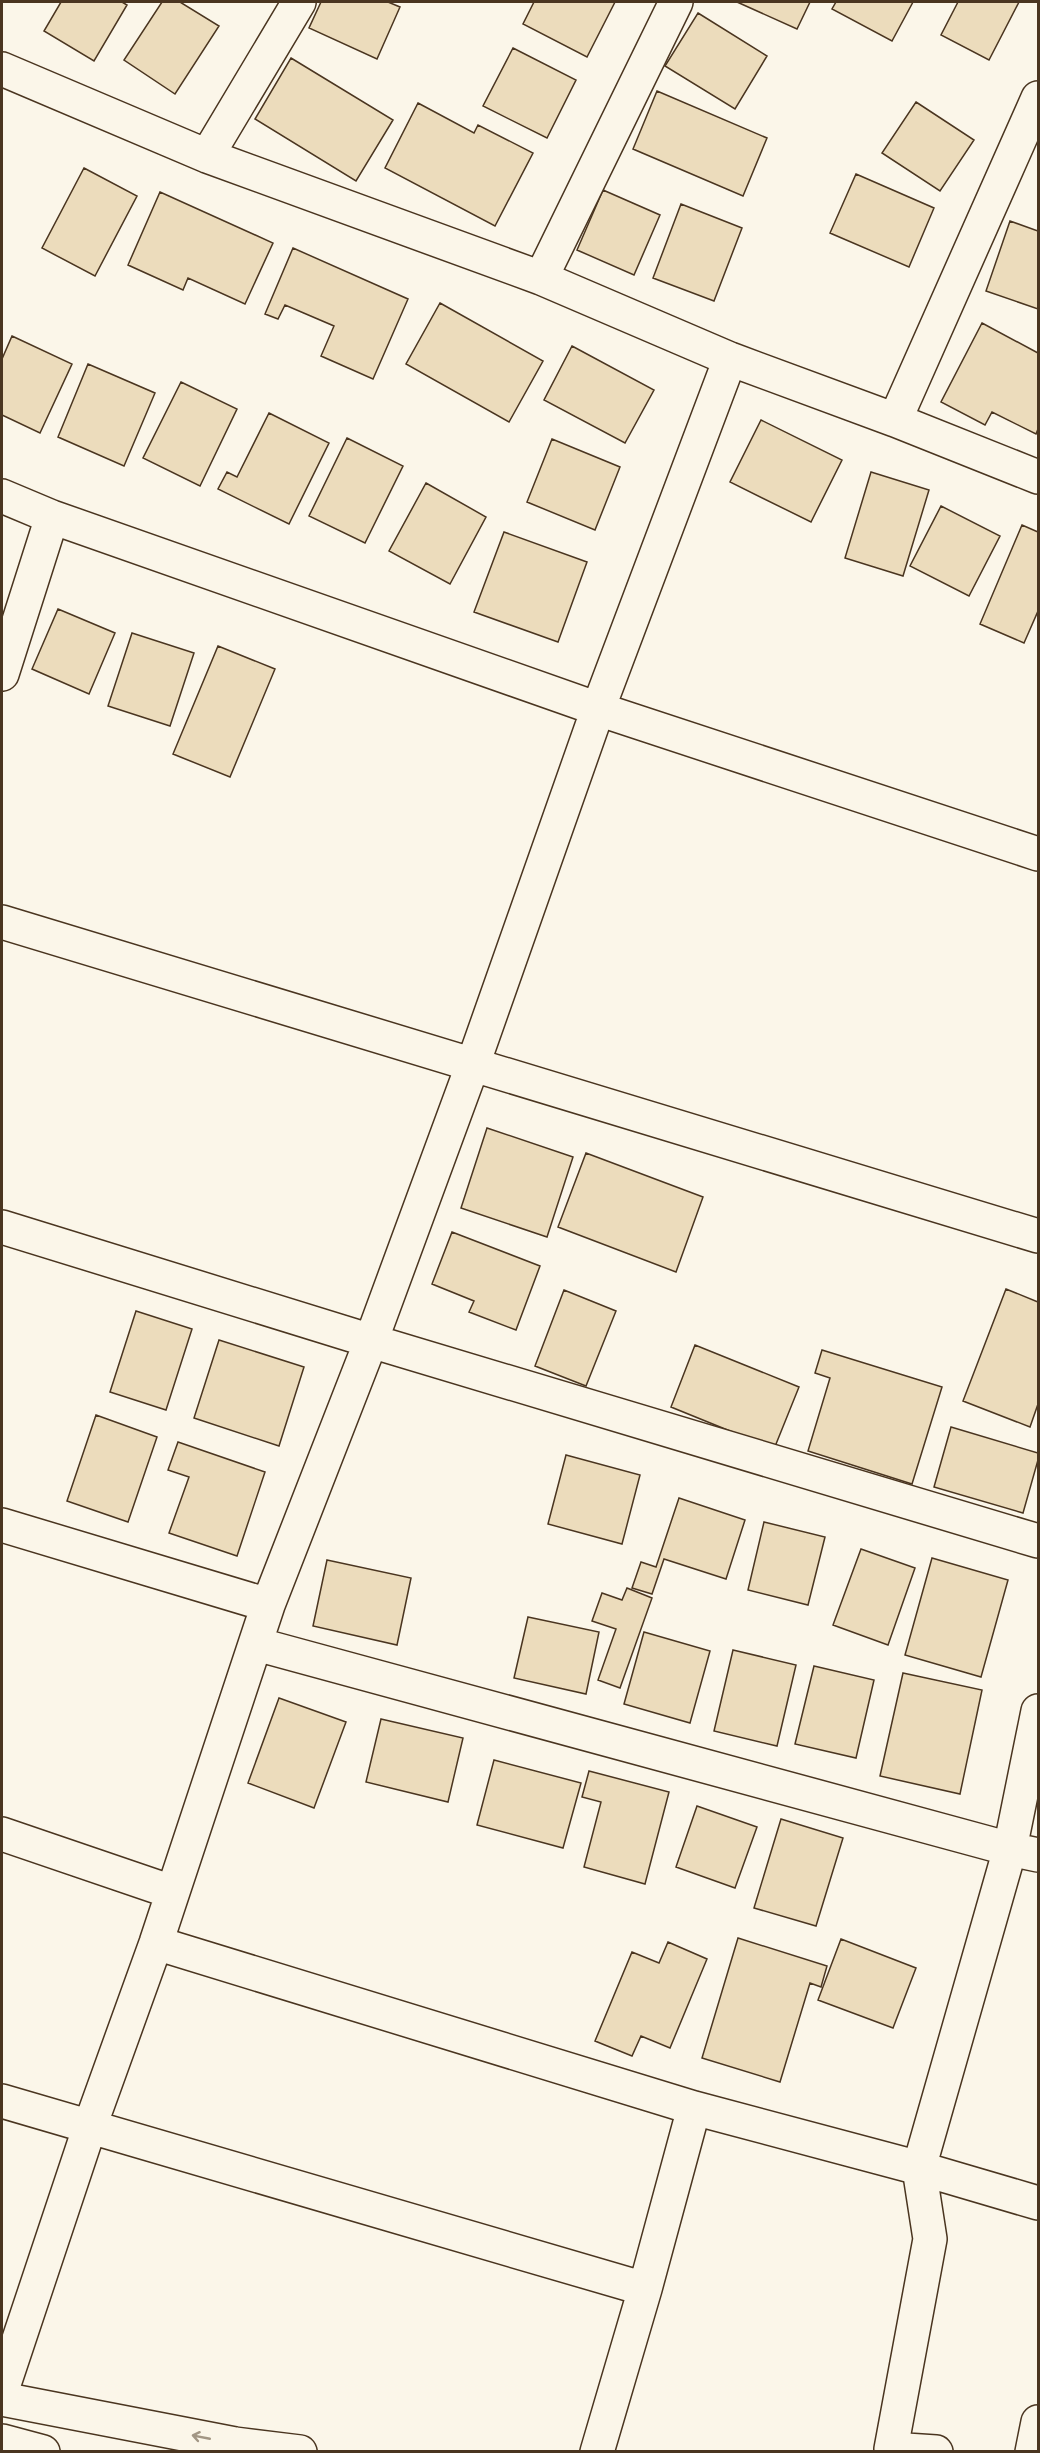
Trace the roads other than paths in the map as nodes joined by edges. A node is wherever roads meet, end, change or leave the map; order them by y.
1 (299, 2) edge
2 (676, 2) edge
3 (2, 69) edge
4 (1038, 98) edge
5 (207, 156) junction
6 (541, 278) junction
7 (730, 358) junction
8 (895, 420) junction
9 (1038, 477) edge
10 (2, 496) edge
11 (52, 517) junction
12 (2, 674) edge
13 (598, 709) junction
14 (1038, 854) edge
15 (2, 922) edge
16 (473, 1064) junction
17 (2, 1227) edge
18 (1038, 1236) edge
19 (371, 1341) junction
20 (2, 1525) edge
21 (1038, 1541) edge
22 (268, 1605) junction
23 (256, 1644) junction
24 (1038, 1712) edge
25 (2, 1834) edge
26 (1024, 1852) edge
27 (172, 1892) junction
28 (156, 1943) junction
29 (2, 2101) edge
30 (694, 2108) junction
31 (90, 2126) junction
32 (919, 2168) junction
33 (1038, 2203) edge
34 (645, 2289) junction
35 (2, 2390) edge
36 (2, 2399) edge
37 (1038, 2422) edge
38 (2, 2441) edge
39 (43, 2451) edge
40 (300, 2451) edge
41 (597, 2451) edge
42 (936, 2451) edge
43 (1032, 2451) edge

1 - 5 street
2 - 6 street
3 - 5 street
4 - 8 street
5 - 6 street
6 - 7 street
7 - 8 street
7 - 13 street
8 - 9 street
10 - 11 street
11 - 12 street
11 - 13 street
13 - 14 street
13 - 16 street
15 - 16 street
16 - 18 street
16 - 19 street
17 - 19 street
19 - 21 street
19 - 22 street
20 - 22 street
22 - 23 street
23 - 26 street
23 - 27 street
24 - 26 street
25 - 27 street
26 - 32 street
27 - 28 street
28 - 30 street
28 - 31 street
29 - 31 street
30 - 32 street
30 - 34 street
31 - 34 street
31 - 35 street
32 - 33 street
32 - 42 street
34 - 41 street
40 -> 36 street
37 - 43 street
38 - 39 street

